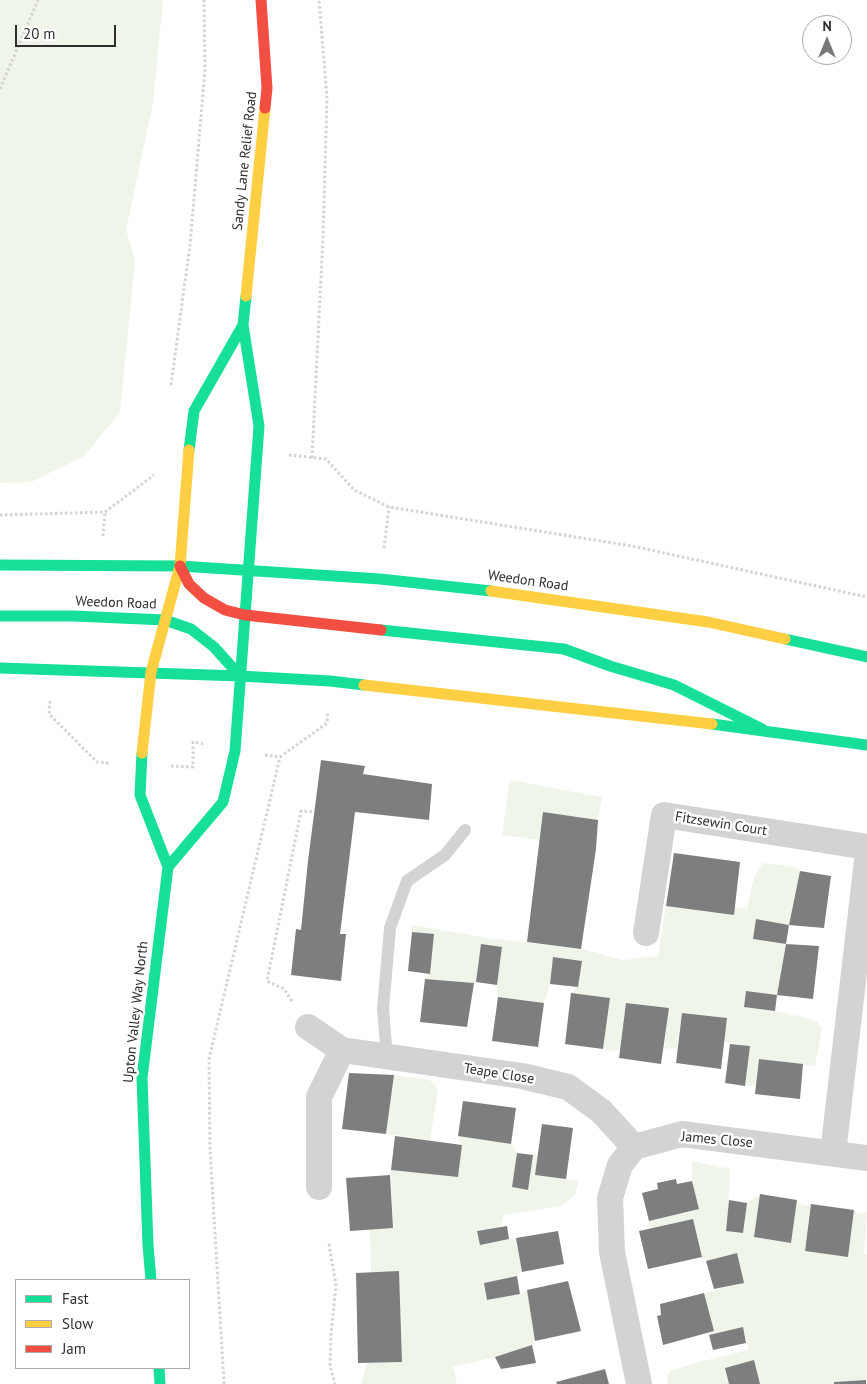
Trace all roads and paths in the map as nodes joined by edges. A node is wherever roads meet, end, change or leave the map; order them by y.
1 (38, 0) edge
2 (204, 0) edge
3 (261, 0) edge
4 (319, 0) edge
5 (0, 89) edge
6 (243, 325) junction
7 (170, 392) dead end
8 (312, 458) dead end
9 (389, 507) dead end
10 (0, 565) edge
11 (180, 566) junction
12 (248, 570) junction
13 (867, 597) edge
14 (245, 615) junction
15 (0, 616) edge
16 (165, 620) junction
17 (867, 657) edge
18 (0, 668) edge
19 (151, 672) junction
20 (240, 676) junction
21 (763, 730) junction
22 (867, 746) edge
23 (280, 757) dead end
24 (314, 812) dead end
25 (465, 830) dead end
26 (867, 847) edge
27 (867, 861) edge
28 (168, 867) junction
29 (646, 933) dead end
30 (308, 1027) joint
31 (342, 1050) junction
32 (387, 1057) junction
33 (634, 1147) junction
34 (833, 1153) junction
35 (867, 1158) edge
36 (319, 1187) dead end
37 (329, 1244) dead end
38 (151, 1279) edge
39 (159, 1369) edge
40 (160, 1384) edge
41 (224, 1384) edge
42 (335, 1384) edge
43 (639, 1384) edge

1 - 5 path
2 - 7 path
3 - 6 main road, Sandy Lane Relief Road
4 - 8 path
6 - 11 main road, Sandy Lane Relief Road
6 - 12 main road, Sandy Lane Relief Road
9 - 13 path
10 - 11 main road, Weedon Road
11 - 12 main road, Weedon Road
11 - 14 main road
11 - 16 main road, Sandy Lane Relief Road
12 - 14 main road, Sandy Lane Relief Road
12 - 17 main road, Weedon Road
14 - 20 main road, Sandy Lane Relief Road
14 - 21 main road
15 - 16 main road, Weedon Road
16 - 19 main road, Upton Valley Way North
16 - 20 main road, Weedon Road
18 - 19 main road
19 - 20 main road
19 - 28 main road, Upton Valley Way North
20 - 21 main road
20 - 28 main road
21 - 22 main road
23 - 41 path
24 - 30 path
25 - 32 lane
26 - 29 street, Fitzsewin Court
27 - 34 street
28 - 38 main road, Upton Valley Way North
30 - 31 street, Teape Close
31 - 32 street, Teape Close
31 - 36 street
32 - 33 street, Teape Close
33 - 34 street, James Close
33 - 43 street
34 - 35 street, James Close
37 - 42 path
39 - 40 main road

